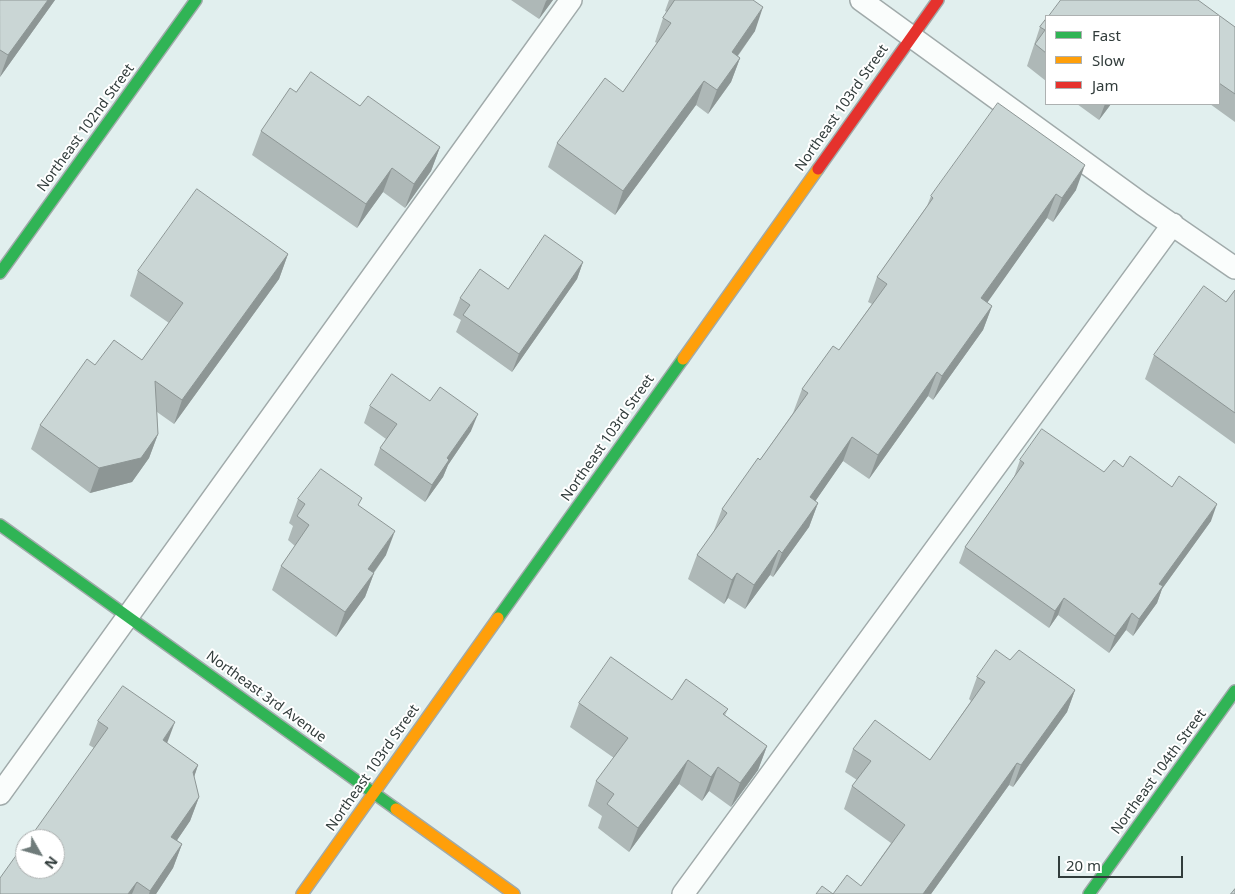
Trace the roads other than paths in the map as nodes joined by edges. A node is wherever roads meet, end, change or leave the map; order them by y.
1 (196, 0) edge
2 (571, 0) edge
3 (862, 0) edge
4 (938, 0) edge
5 (912, 36) junction
6 (1173, 224) junction
7 (1235, 268) edge
8 (0, 273) edge
9 (0, 525) edge
10 (128, 616) junction
11 (1235, 691) edge
12 (0, 794) edge
13 (373, 794) junction
14 (302, 894) edge
15 (514, 894) edge
16 (684, 894) edge
17 (1089, 894) edge

1 - 8 street, Northeast 102nd Street
2 - 10 lane
3 - 5 lane
4 - 5 street, Northeast 103rd Street
5 - 6 lane
5 - 13 street, Northeast 103rd Street
6 - 7 lane
6 - 16 lane
9 - 10 street, Northeast 3rd Avenue
10 - 12 lane
10 - 13 street, Northeast 3rd Avenue
11 - 17 street, Northeast 104th Street
13 - 14 street, Northeast 103rd Street
13 - 15 street, Northeast 3rd Avenue

